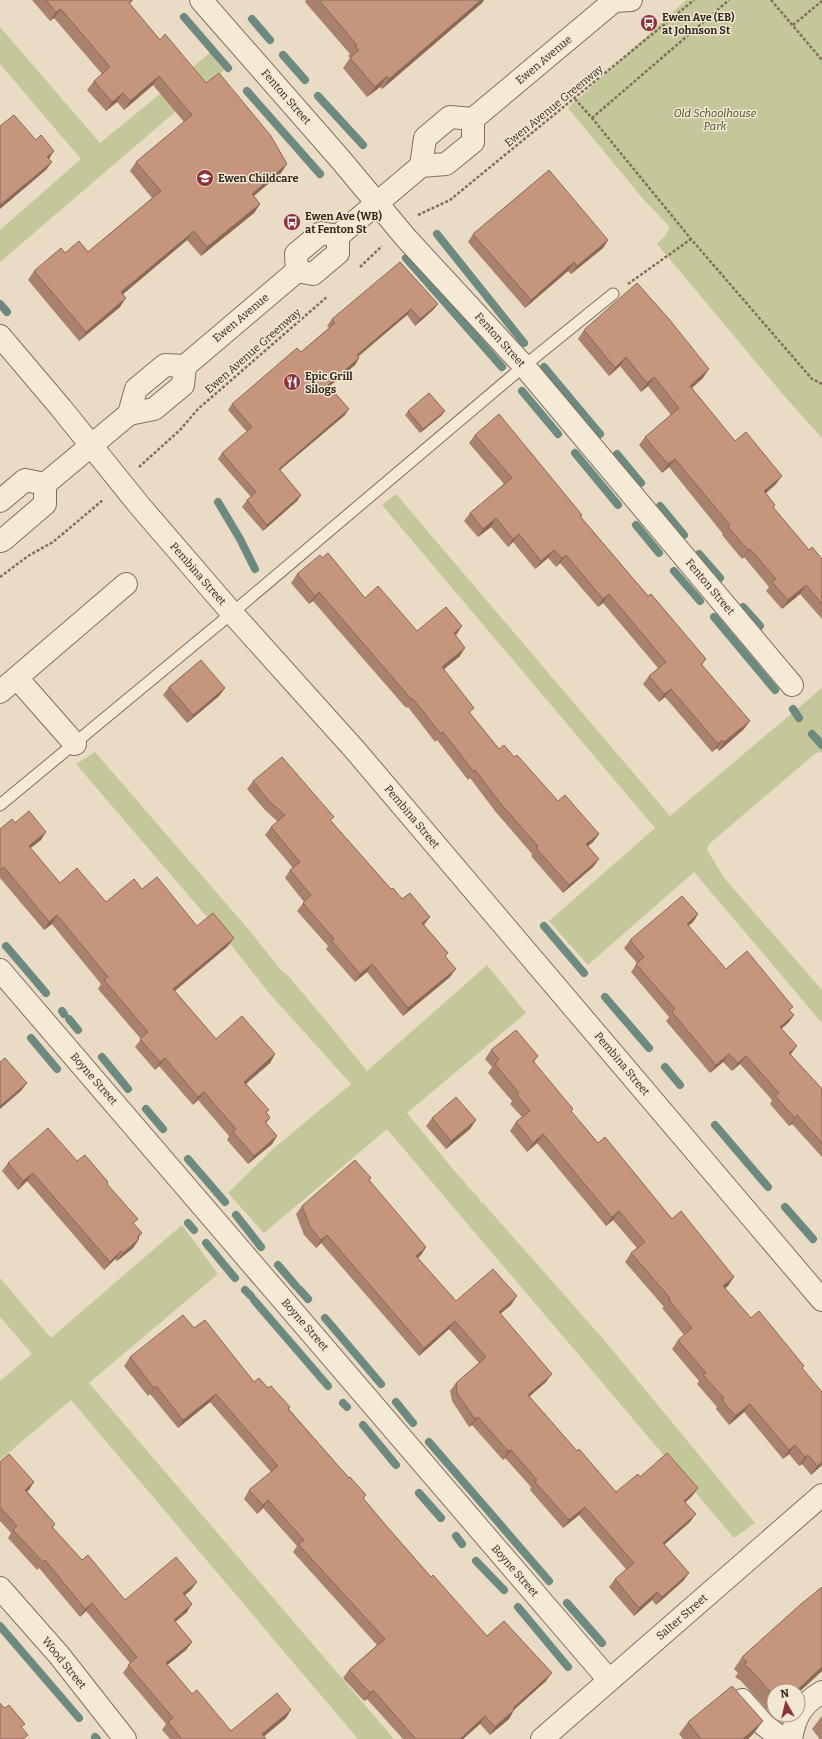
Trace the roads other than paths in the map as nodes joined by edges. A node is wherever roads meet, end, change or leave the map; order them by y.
1 (202, 0) edge
2 (620, 0) edge
3 (473, 119) junction
4 (422, 166) junction
5 (377, 203) junction
6 (613, 294) road end
7 (0, 336) edge
8 (524, 366) junction
9 (91, 445) junction
10 (45, 484) junction
11 (0, 501) edge
12 (0, 541) edge
13 (126, 584) dead end
14 (232, 613) junction
15 (17, 678) junction
16 (792, 685) dead end
17 (0, 692) edge
18 (75, 744) junction
19 (0, 805) edge
20 (0, 970) edge
21 (822, 1300) edge
22 (822, 1495) edge
23 (0, 1588) edge
24 (609, 1680) junction
25 (732, 1689) edge
26 (822, 1692) edge
27 (125, 1739) edge
28 (542, 1739) edge
29 (783, 1739) edge
30 (792, 1739) edge

1 - 5 street, Fenton Street
2 - 3 street, Ewen Avenue
3 - 4 street
3 - 4 street
4 - 5 street, Ewen Avenue
5 - 8 street, Fenton Street
5 - 9 street, Ewen Avenue
6 - 8 lane
7 - 9 street, Pembina Street
8 - 14 lane
8 - 16 street, Fenton Street
9 - 10 street, Ewen Avenue
9 - 14 street, Pembina Street
10 - 11 street
10 - 12 street
13 - 15 street
14 - 18 lane
14 - 21 street, Pembina Street
15 - 17 street
15 - 18 street
18 - 19 lane
20 - 24 street, Boyne Street
22 - 24 street, Salter Street
23 - 27 street, Wood Street
24 - 28 street, Salter Street
25 - 29 street
26 - 30 street

